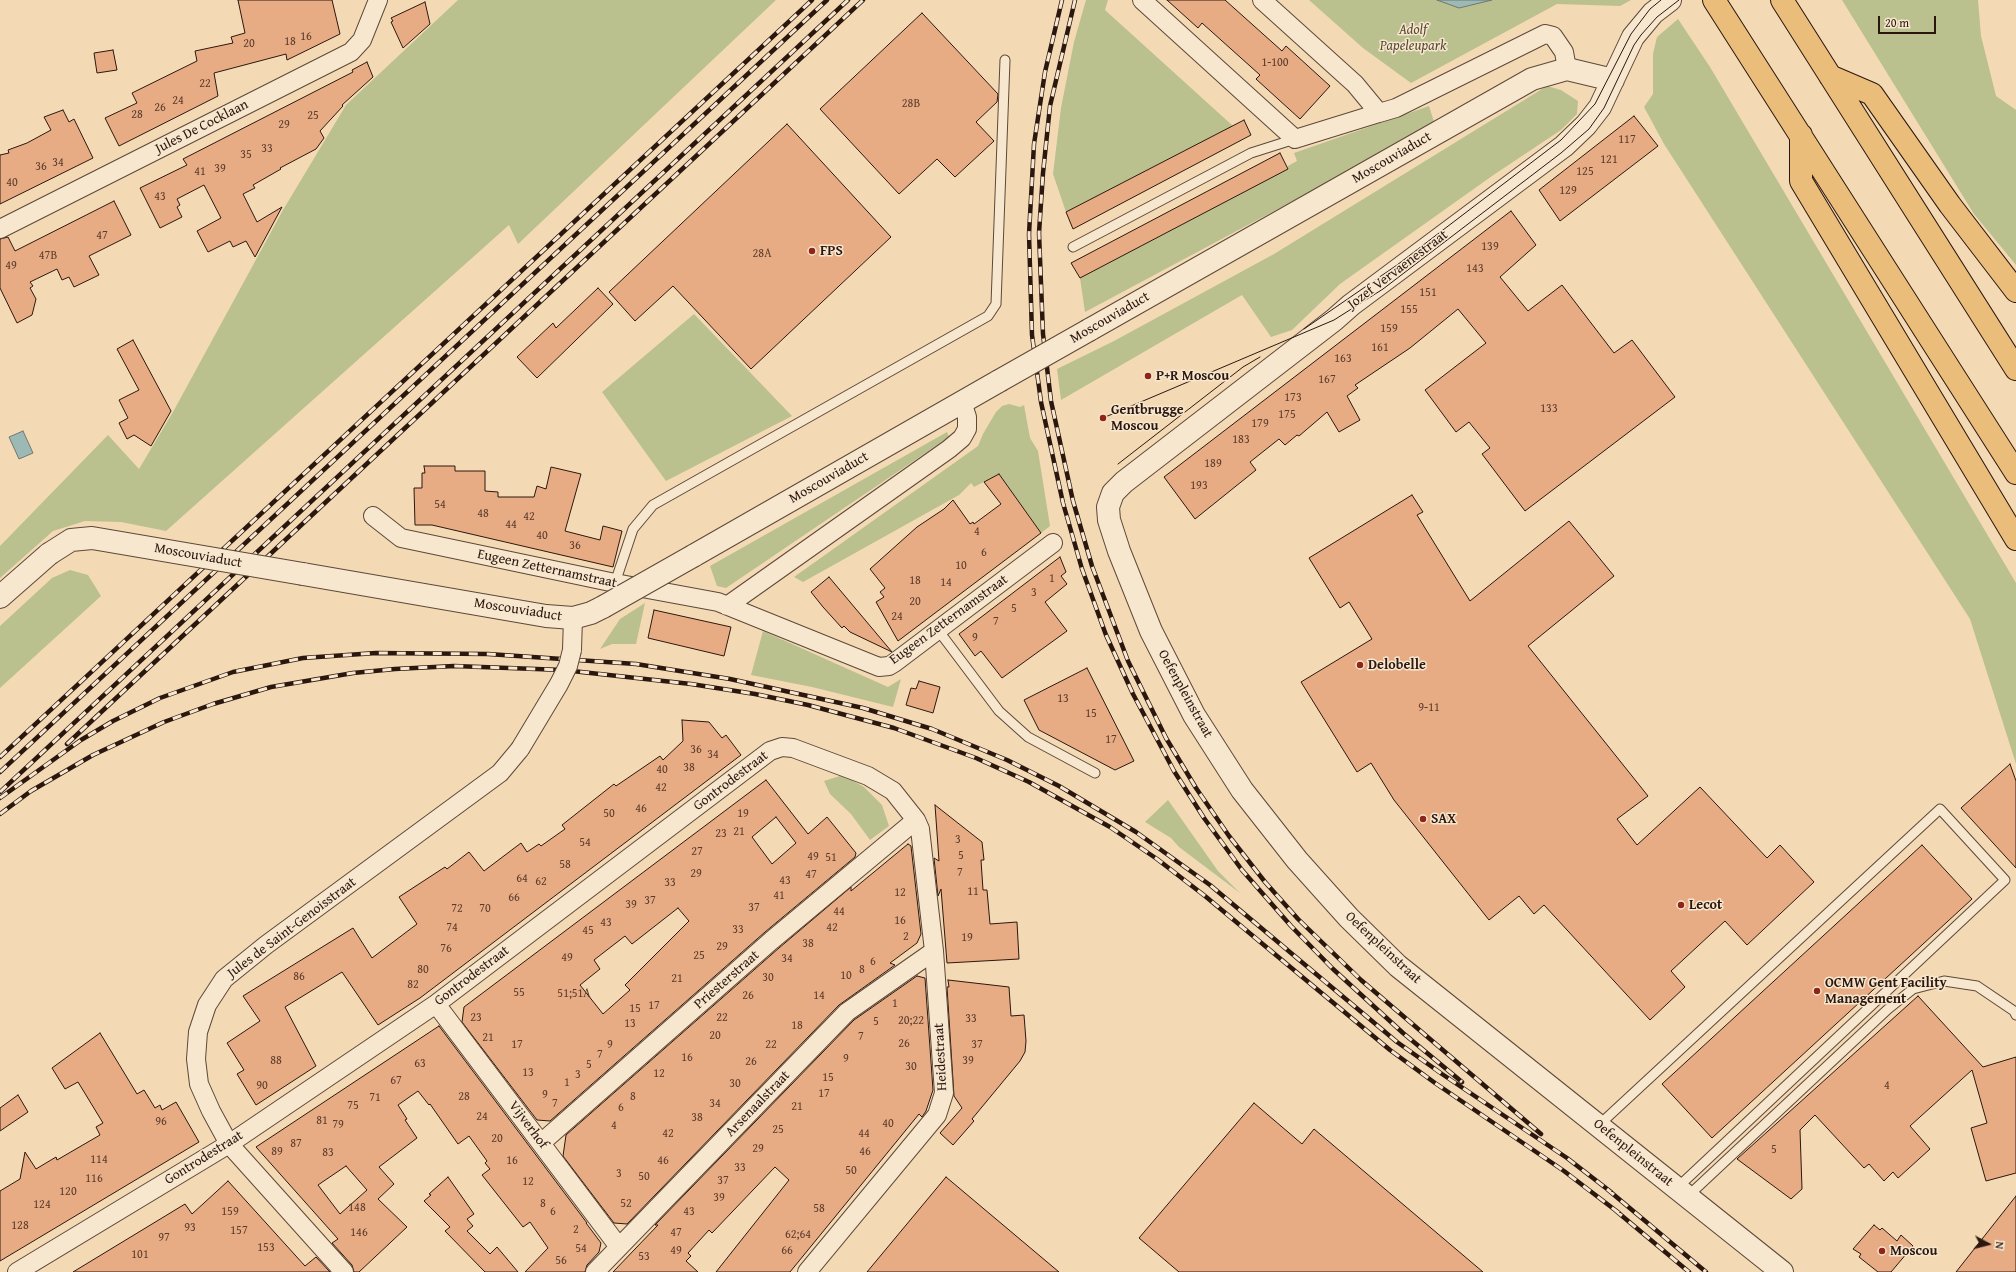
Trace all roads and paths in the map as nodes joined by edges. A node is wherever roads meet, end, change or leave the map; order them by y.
1 (378, 0) edge
2 (1142, 0) edge
3 (1262, 0) edge
4 (1670, 0) edge
5 (1714, 0) edge
6 (1787, 7) edge
7 (1005, 60) dead end
8 (1568, 69) junction
9 (1830, 76) junction
10 (1613, 80) junction
11 (1379, 112) junction
12 (1801, 135) junction
13 (1295, 139) junction
14 (0, 228) edge
15 (1073, 247) dead end
16 (2016, 291) edge
17 (2016, 369) edge
18 (962, 402) junction
19 (2016, 473) edge
20 (373, 516) dead end
21 (1109, 520) joint
22 (2016, 539) edge
23 (1053, 543) dead end
24 (615, 583) junction
25 (0, 597) edge
26 (727, 606) junction
27 (573, 618) junction
28 (938, 630) junction
29 (1095, 773) dead end
30 (916, 820) junction
31 (934, 951) junction
32 (436, 1004) junction
33 (2016, 1015) edge
34 (1599, 1126) junction
35 (229, 1144) junction
36 (541, 1144) junction
37 (1682, 1192) junction
38 (619, 1247) junction
39 (17, 1272) edge
40 (344, 1272) edge
41 (595, 1272) edge
42 (807, 1272) edge
43 (1782, 1272) edge

1 - 14 street, Jules De Cocklaan
2 - 13 street
3 - 11 street
4 - 10 street, Jozef Vervaenestraat
5 - 12 highway
6 - 9 highway
7 - 24 lane
8 - 10 street, Moscouviaduct
8 - 11 street
8 - 18 street, Moscouviaduct, bridge
9 - 16 highway
9 - 17 highway
10 - 21 street, Jozef Vervaenestraat
11 - 13 street
12 - 19 highway
12 - 22 highway
13 - 15 lane
18 - 26 street
18 - 27 street, Moscouviaduct, bridge
20 - 24 street, Eugeen Zetternamstraat
21 - 34 street, Oefenpleinstraat
23 - 28 street, Eugeen Zetternamstraat
24 - 26 street, Eugeen Zetternamstraat
25 - 27 street, Moscouviaduct, bridge
26 - 28 street, Eugeen Zetternamstraat
27 - 35 street, Jules de Saint-Genoisstraat, bridge
28 - 29 lane
30 - 31 street, Heidestraat
30 - 32 street, Gontrodestraat
30 - 36 street, Priesterstraat
31 - 38 street, Arsenaalstraat
31 - 42 street, Heidestraat
32 - 35 street, Gontrodestraat
32 - 36 street, Vijverhof
33 - 37 lane
34 - 37 street, Oefenpleinstraat
34 - 37 lane
35 - 39 street, Gontrodestraat
35 - 40 street, Jules de Saint-Genoisstraat
36 - 38 street, Vijverhof
37 - 43 street, Oefenpleinstraat
38 - 41 street, Arsenaalstraat

